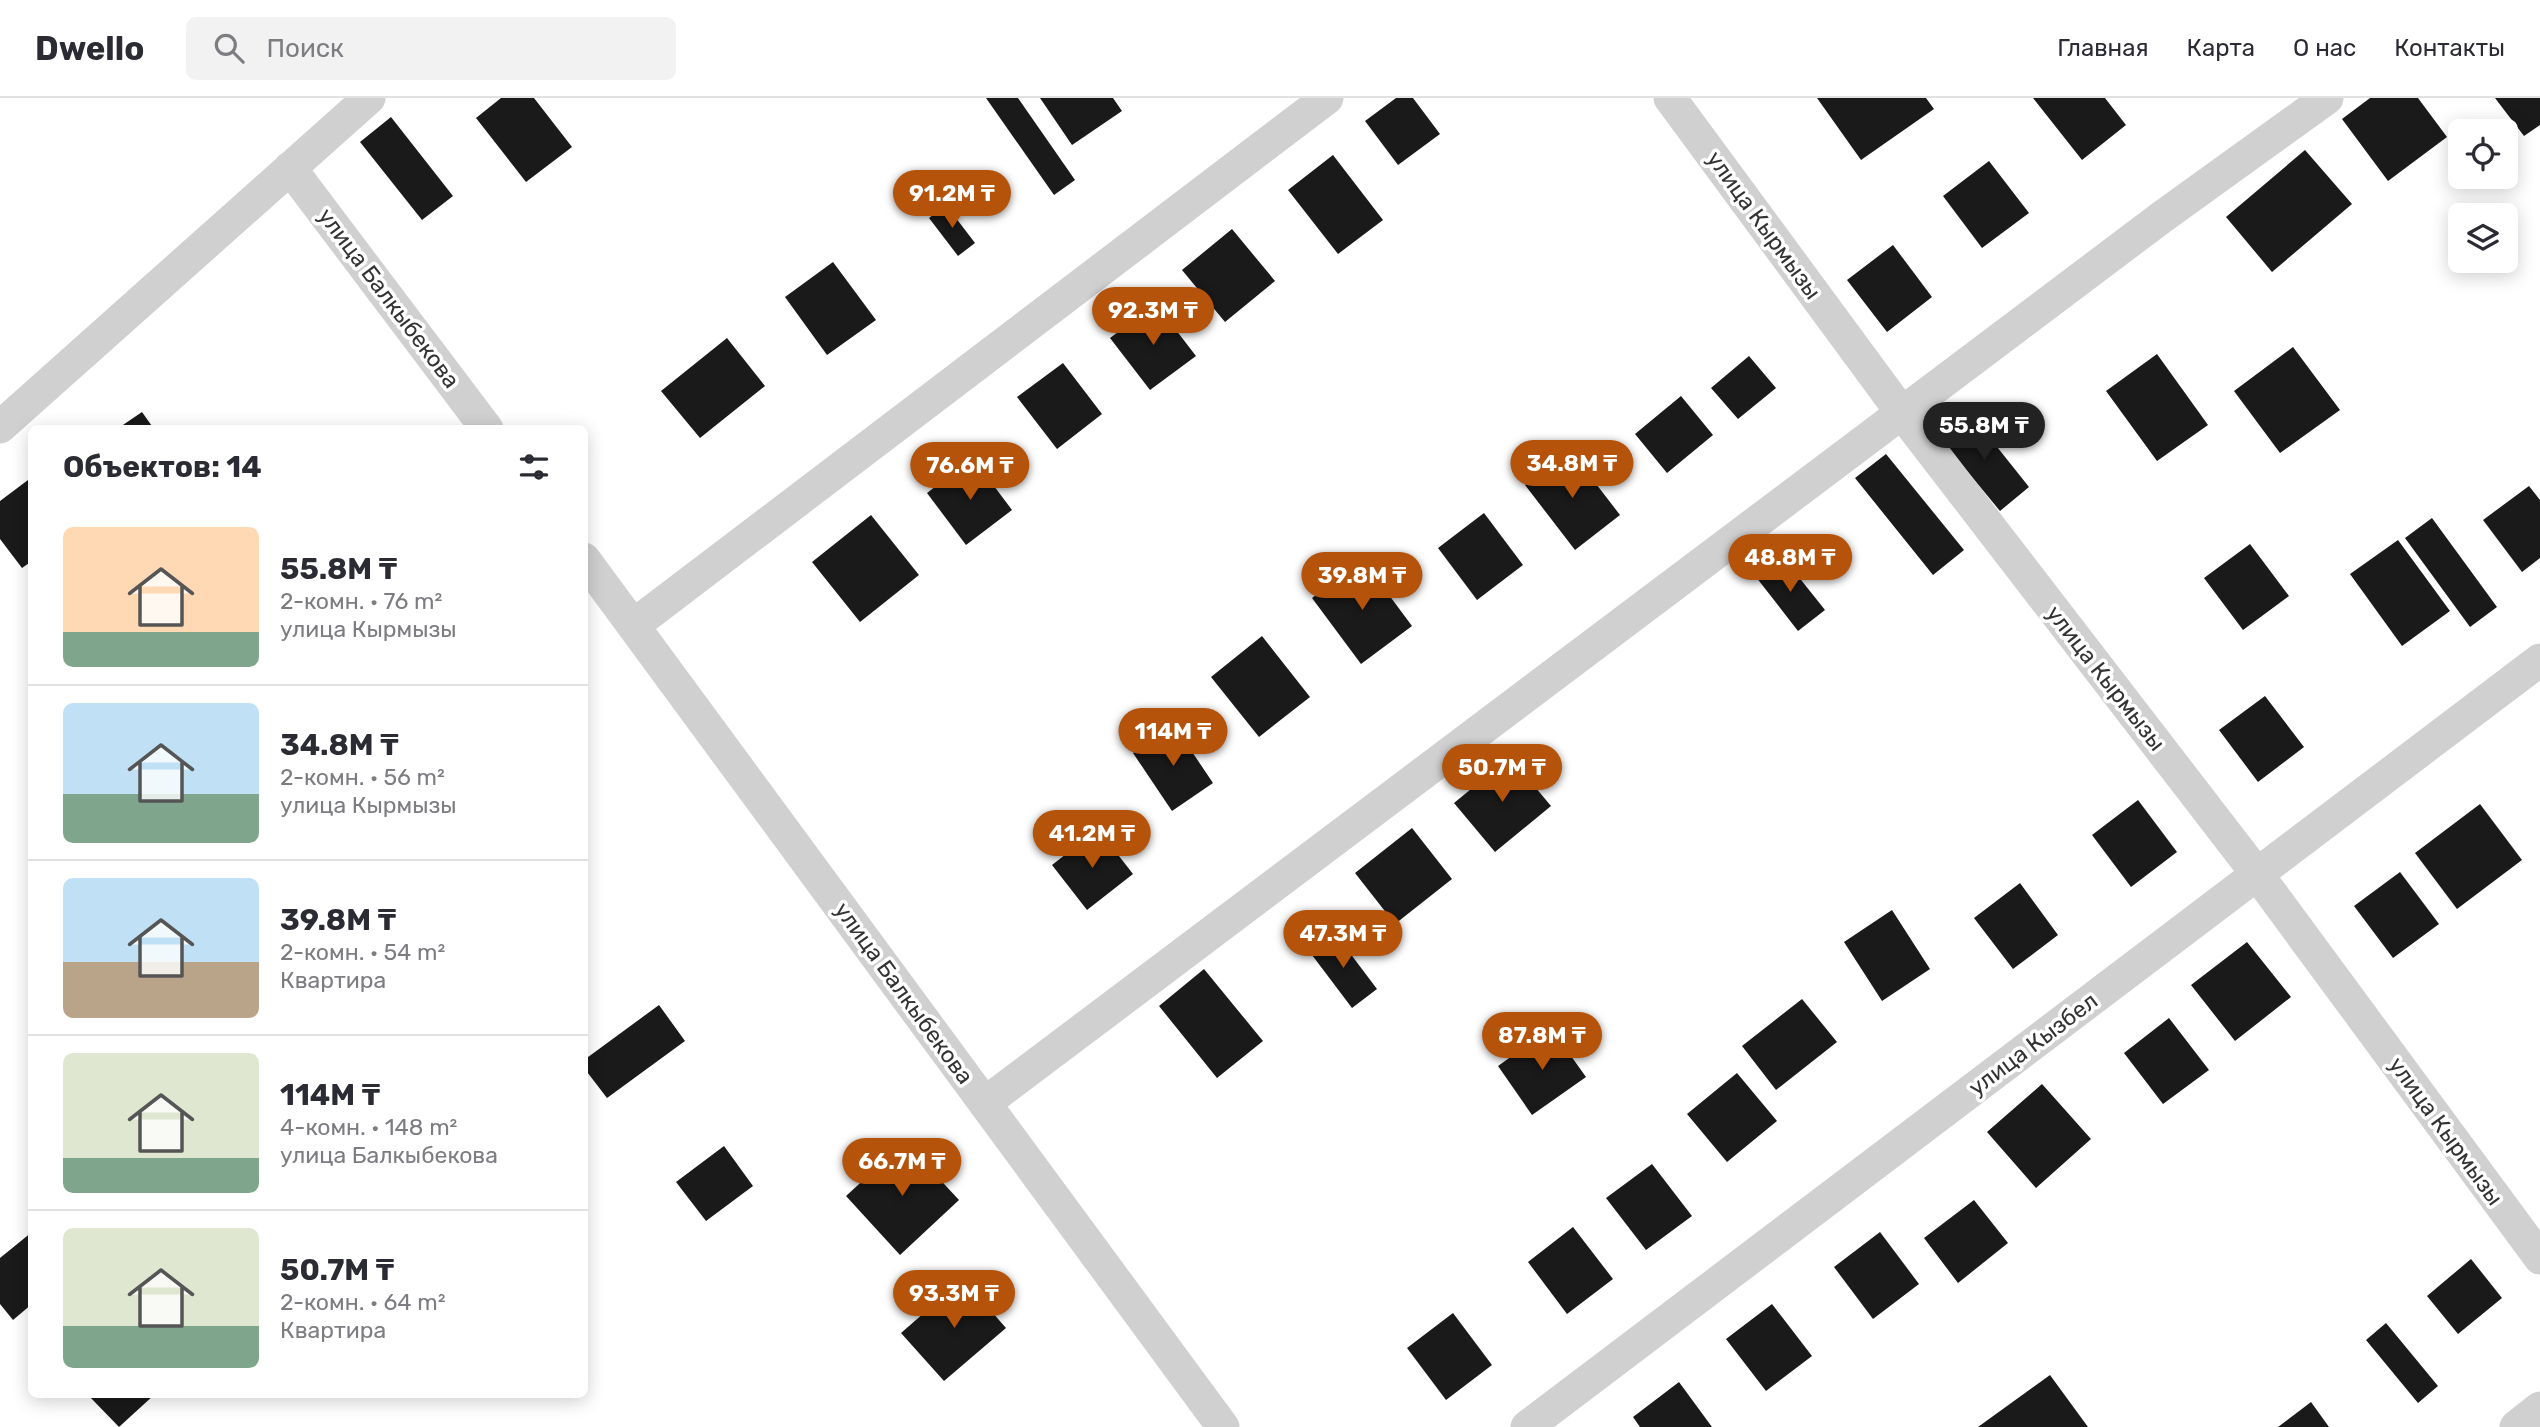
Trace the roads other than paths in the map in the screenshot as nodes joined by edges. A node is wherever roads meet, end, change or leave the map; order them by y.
1 (369, 98) edge
2 (1327, 98) edge
3 (1670, 98) edge
4 (2327, 98) edge
5 (290, 168) junction
6 (1902, 413) junction
7 (484, 425) edge
8 (0, 427) edge
9 (588, 564) edge
10 (634, 625) junction
11 (2540, 660) edge
12 (2257, 874) junction
13 (985, 1103) junction
14 (2540, 1258) edge
15 (2540, 1408) edge
16 (1223, 1427) edge
17 (1527, 1427) edge
18 (2516, 1427) edge

1 - 5 street
2 - 10 street
3 - 6 street, улица Кырмызы
4 - 6 street
5 - 7 street, улица Балкыбекова
5 - 8 street
6 - 12 street, улица Кырмызы
6 - 13 street
9 - 10 street, улица Балкыбекова
10 - 13 street, улица Балкыбекова
11 - 12 street, улица Кызбел
12 - 14 street, улица Кырмызы
12 - 17 street, улица Кызбел
13 - 16 street, улица Балкыбекова
15 - 18 street

